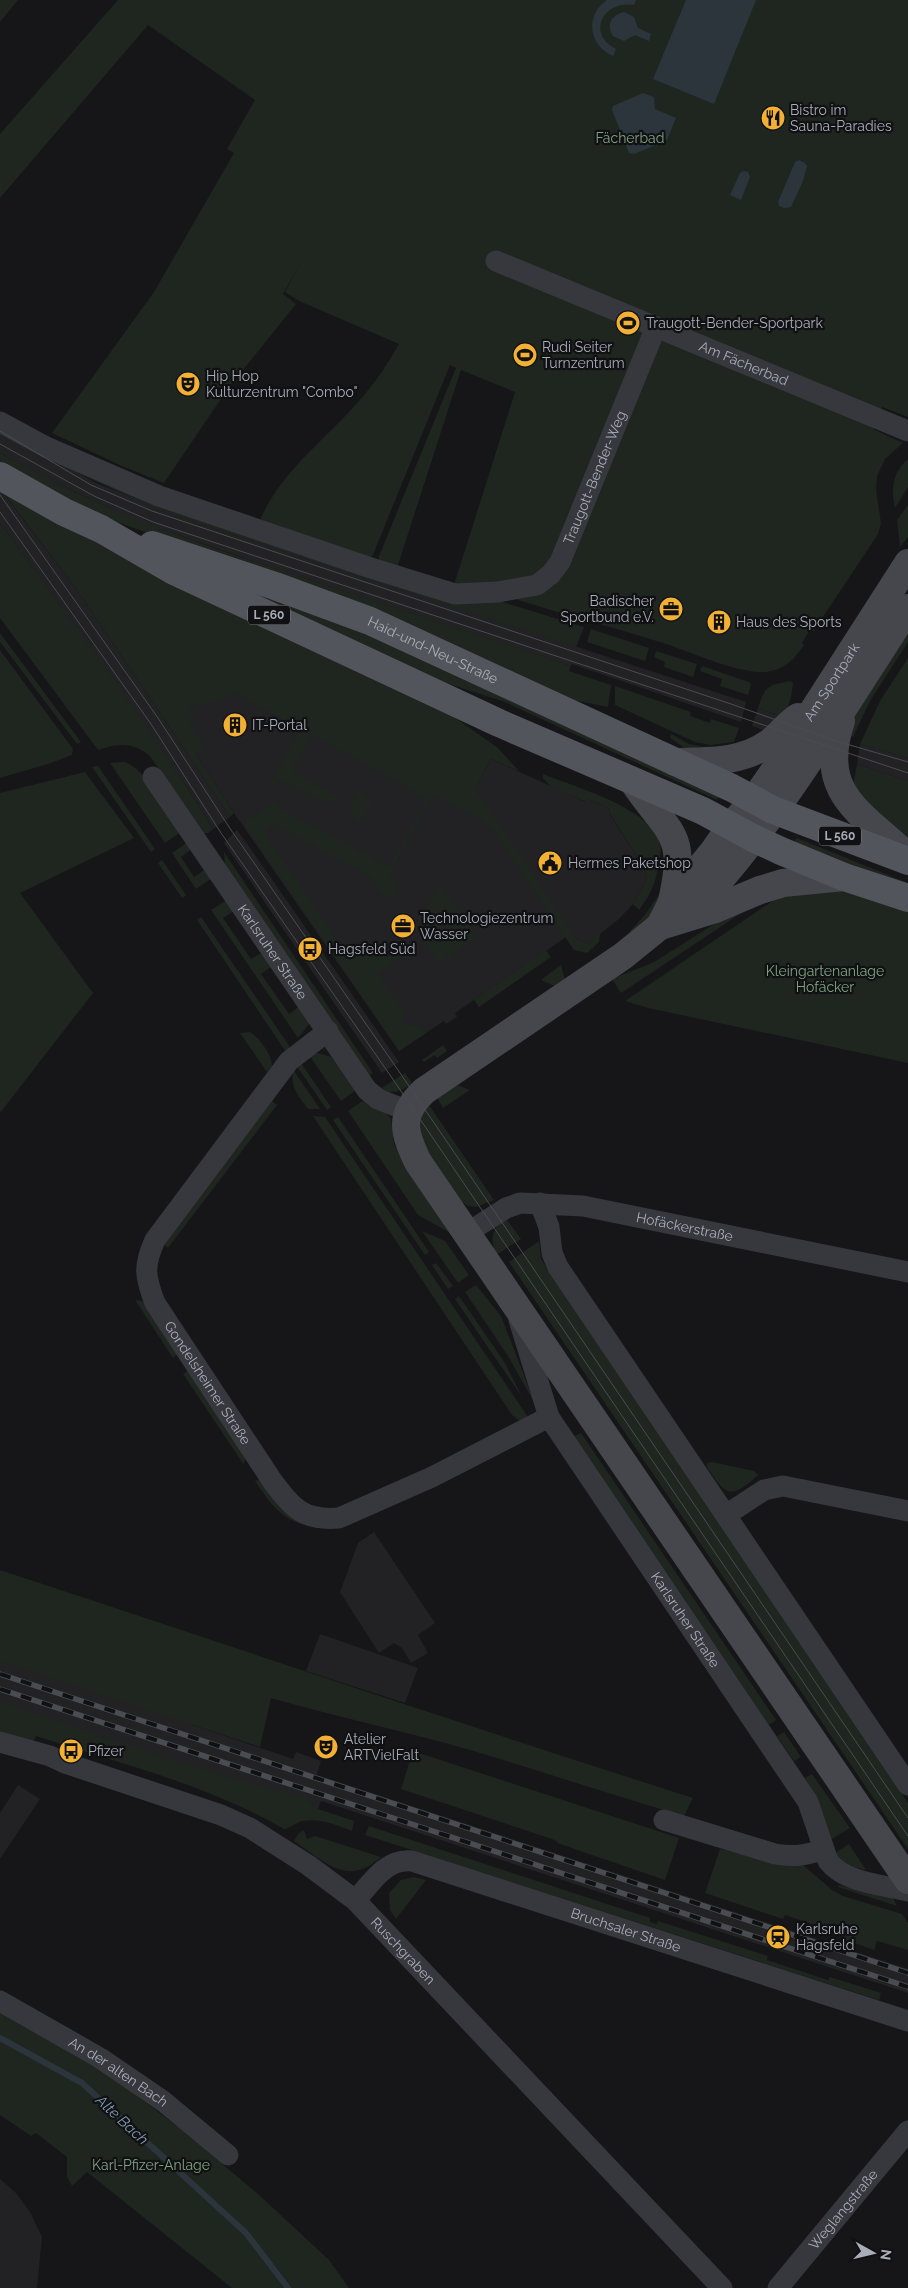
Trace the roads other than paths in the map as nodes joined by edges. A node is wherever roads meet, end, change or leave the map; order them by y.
1 (496, 260) dead end
2 (656, 327) junction
3 (0, 422) edge
4 (908, 431) edge
5 (0, 476) edge
6 (101, 529) junction
7 (908, 563) edge
8 (908, 608) edge
9 (850, 698) junction
10 (819, 702) junction
11 (675, 762) junction
12 (154, 777) dead end
13 (634, 783) junction
14 (764, 805) junction
15 (742, 832) junction
16 (908, 859) edge
17 (844, 876) junction
18 (908, 898) edge
19 (679, 909) junction
20 (328, 1031) junction
21 (408, 1112) junction
22 (540, 1203) junction
23 (467, 1233) junction
24 (908, 1272) edge
25 (512, 1299) junction
26 (549, 1417) junction
27 (908, 1511) edge
28 (726, 1515) junction
29 (0, 1744) edge
30 (908, 1785) edge
31 (664, 1820) dead end
32 (823, 1849) junction
33 (908, 1880) edge
34 (908, 1891) edge
35 (356, 1900) junction
36 (0, 2000) edge
37 (908, 2021) edge
38 (908, 2131) edge
39 (228, 2155) dead end
40 (722, 2288) edge
41 (778, 2288) edge

1 - 2 street, Am Fächerbad
2 - 3 street, Traugott-Bender-Weg
2 - 4 street, Am Fächerbad
5 - 6 main road, Haid-und-Neu-Straße / L 560
6 - 11 main road, Haid-und-Neu-Straße / L 560
6 - 13 main road, Haid-und-Neu-Straße / L 560
7 - 10 street, Am Sportpark
8 - 9 street, Am Sportpark
9 - 14 street, Am Sportpark
9 - 16 street
10 - 11 street
10 - 14 street, Am Sportpark
11 - 14 main road, Haid-und-Neu-Straße / L 560
12 - 20 street, Karlsruher Straße
13 - 15 main road, Haid-und-Neu-Straße / L 560
13 - 19 street
14 - 15 street
14 - 16 main road, L 560
15 - 17 main road, L 560
15 - 19 street
17 - 18 main road, L 560
17 - 19 street
19 - 21 street
20 - 21 street, Karlsruher Straße
20 - 26 street, Gondelsheimer Straße
21 - 23 street, Karlsruher Straße
22 - 23 street, Hofäckerstraße
22 - 24 street, Hofäckerstraße
22 - 28 street
23 - 25 street, Karlsruher Straße
25 - 26 street, Karlsruher Straße
25 - 33 street, Karlsruher Straße
26 - 32 street, Karlsruher Straße
27 - 28 street
28 - 30 street
29 - 35 street, Ruschgraben
31 - 32 street
32 - 34 street, Karlsruher Straße
35 - 37 street, Bruchsaler Straße
35 - 40 street, Ruschgraben
36 - 39 street, An der alten Bach
38 - 41 street, Weglangstraße

